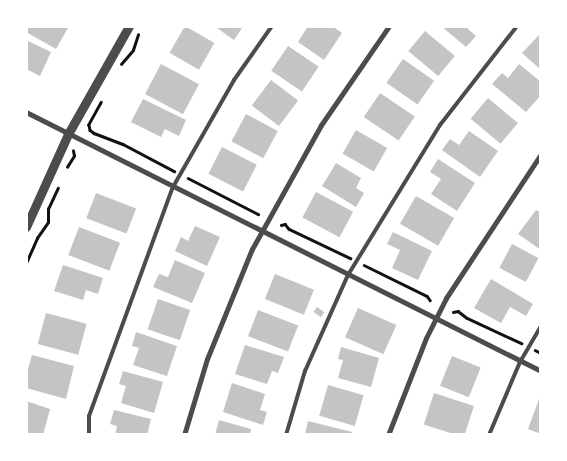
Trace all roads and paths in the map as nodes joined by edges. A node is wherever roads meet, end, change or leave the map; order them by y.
1 (129, 26) edge
2 (272, 26) edge
3 (388, 26) edge
4 (517, 26) edge
5 (138, 33) dead end
6 (117, 71) dead end
7 (101, 101) dead end
8 (26, 112) edge
9 (84, 127) dead end
10 (68, 134) junction
11 (73, 150) dead end
12 (541, 154) edge
13 (64, 175) dead end
14 (60, 183) dead end
15 (173, 186) junction
16 (26, 227) edge
17 (262, 231) junction
18 (26, 263) edge
19 (348, 275) junction
20 (453, 312) dead end
21 (435, 319) junction
22 (541, 326) edge
23 (529, 347) junction
24 (541, 353) edge
25 (520, 362) junction
26 (541, 372) edge
27 (89, 435) edge
28 (184, 435) edge
29 (286, 435) edge
30 (388, 435) edge
31 (489, 435) edge

1 - 10 street
2 - 15 lane
3 - 17 street
4 - 19 lane
5 - 6 path
7 - 9 path
8 - 10 street
10 - 15 street
10 - 16 street
11 - 13 path
12 - 21 street
14 - 18 path
15 - 17 street
15 - 27 lane
17 - 19 street
17 - 28 street
19 - 21 street
19 - 29 lane
20 - 23 path
21 - 25 street
21 - 30 street
22 - 23 lane
23 - 24 path
23 - 25 lane
25 - 26 street
25 - 31 lane

